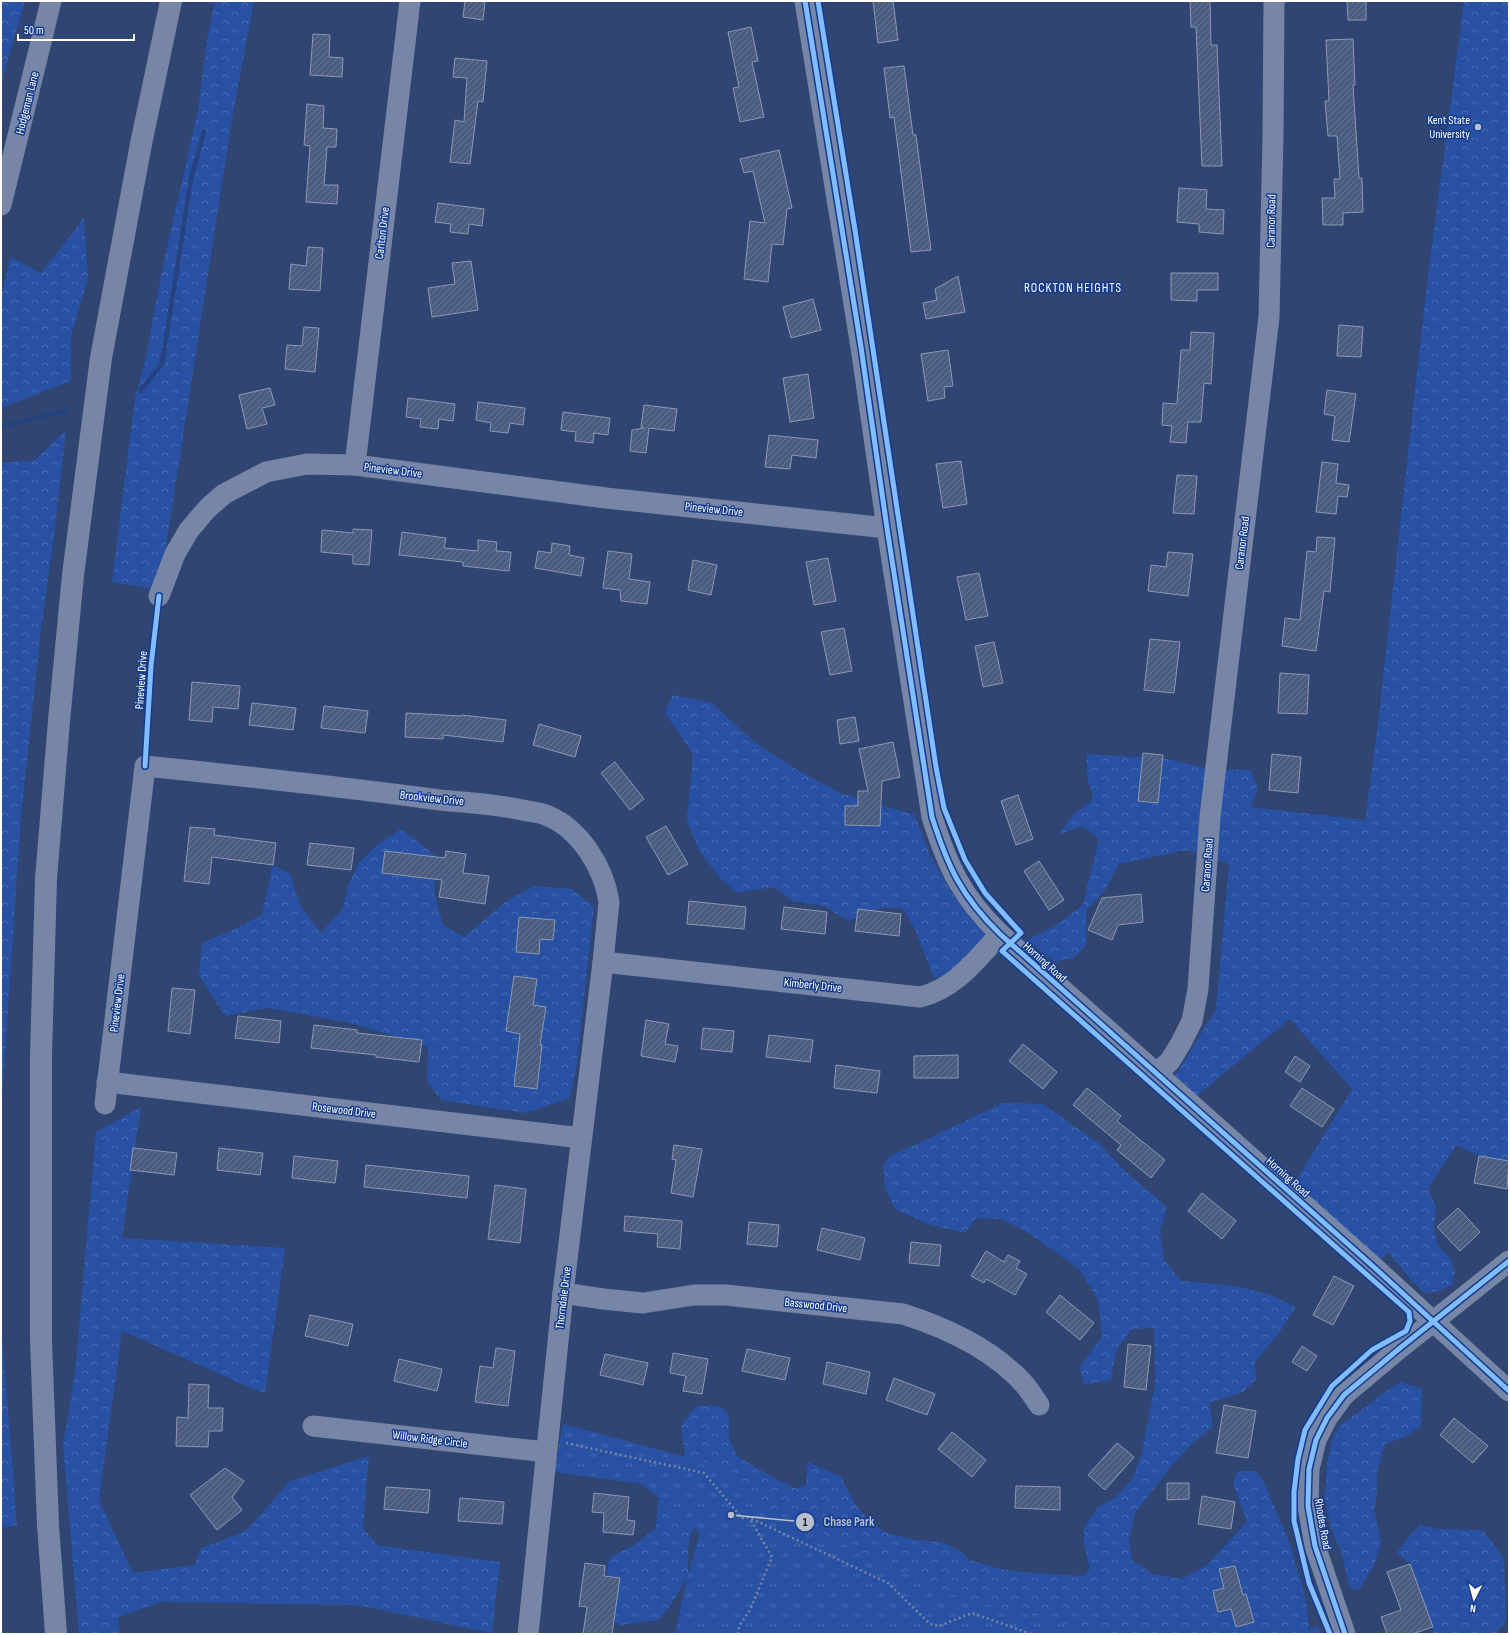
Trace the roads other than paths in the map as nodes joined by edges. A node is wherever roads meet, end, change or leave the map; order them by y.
1 (52, 1) edge
2 (172, 1) edge
3 (410, 1) edge
4 (805, 1) edge
5 (1274, 1) edge
6 (1, 205) edge
7 (355, 465) junction
8 (887, 528) junction
9 (158, 596) dead end
10 (145, 766) joint
11 (1000, 934) junction
12 (603, 962) junction
13 (1157, 1073) junction
14 (108, 1082) junction
15 (105, 1104) dead end
16 (581, 1138) junction
17 (1509, 1261) edge
18 (563, 1293) junction
19 (1434, 1321) junction
20 (1509, 1390) edge
21 (1040, 1405) dead end
22 (313, 1426) dead end
23 (554, 1447) junction
24 (56, 1634) edge
25 (528, 1634) edge
26 (1345, 1634) edge

1 - 6 street, Hodgeman Lane
2 - 24 main road
3 - 7 street, Carlton Drive
4 - 8 street, Horning Road
5 - 13 street, Caranor Road
7 - 8 street, Pineview Drive
7 - 9 street, Pineview Drive
8 - 11 street, Horning Road
10 - 12 street, Brookview Drive
10 - 14 street, Pineview Drive
11 - 12 street, Kimberly Drive
11 - 13 street, Horning Road
12 - 16 street, Thorndale Drive
13 - 19 street, Horning Road
14 - 15 street, Pineview Drive
14 - 16 street, Rosewood Drive
16 - 18 street, Thorndale Drive
17 - 19 street, Rhodes Road
18 - 21 street, Basswood Drive
18 - 23 street, Thorndale Drive
19 - 20 street, Horning Road
19 - 26 street, Rhodes Road
22 - 23 street, Willow Ridge Circle
23 - 25 street, Thorndale Drive

